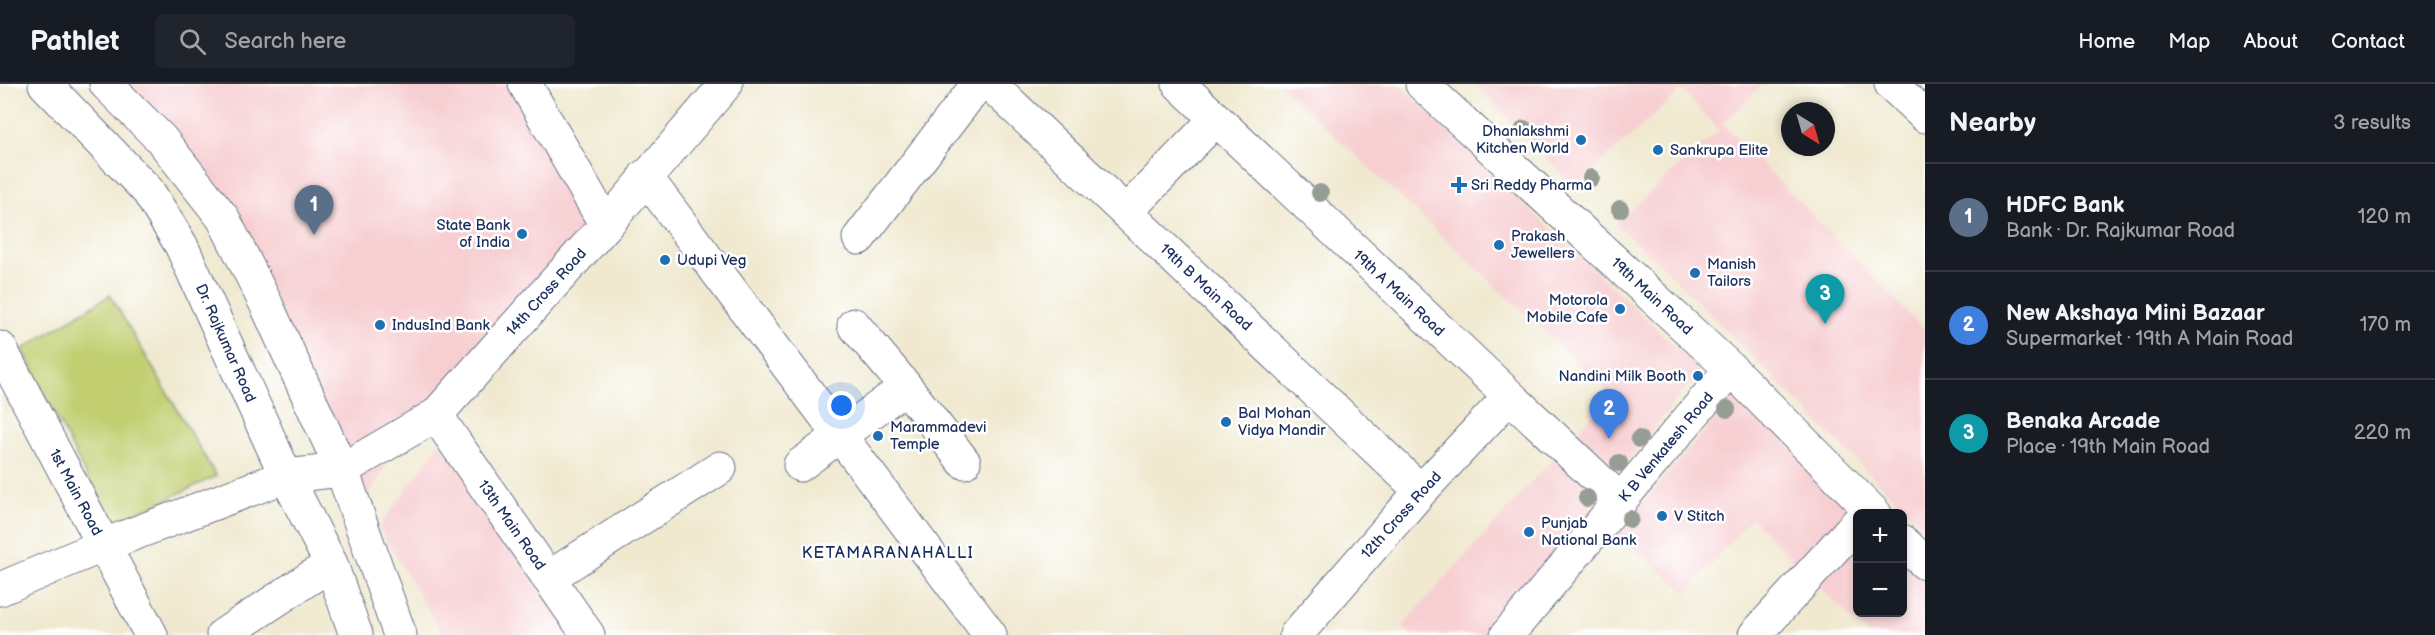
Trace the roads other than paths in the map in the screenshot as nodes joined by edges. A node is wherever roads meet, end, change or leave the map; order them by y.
1 (45, 84) edge
2 (106, 84) edge
3 (525, 84) edge
4 (726, 84) edge
5 (978, 84) edge
6 (990, 84) edge
7 (1179, 84) edge
8 (1422, 84) edge
9 (1891, 84) edge
10 (1925, 116) edge
11 (1216, 119) junction
12 (645, 177) junction
13 (1126, 212) junction
14 (606, 225) junction
15 (859, 238) dead end
16 (854, 325) dead end
17 (0, 348) edge
18 (1731, 369) junction
19 (906, 387) junction
20 (1509, 397) junction
21 (436, 415) junction
22 (840, 434) junction
23 (964, 462) dead end
24 (800, 465) dead end
25 (720, 468) dead end
26 (342, 470) junction
27 (286, 476) junction
28 (1421, 490) junction
29 (1620, 501) junction
30 (1862, 509) edge
31 (1853, 529) edge
32 (104, 545) junction
33 (1907, 546) edge
34 (1925, 563) edge
35 (331, 564) junction
36 (548, 578) junction
37 (0, 589) edge
38 (151, 635) edge
39 (223, 635) edge
40 (357, 635) edge
41 (400, 635) edge
42 (588, 635) edge
43 (990, 635) edge
44 (1296, 635) edge
45 (1507, 635) edge
46 (1755, 635) edge

1 - 27 street, Dr. Rajkumar Road
2 - 26 street
3 - 14 street
4 - 12 street, 14th Cross Road
5 - 15 street
6 - 13 street, 19th B Main Road
7 - 11 street, 19th A Main Road
8 - 18 street, 19th Main Road
9 - 10 street
11 - 13 street
11 - 20 street, 19th A Main Road
12 - 14 street, 14th Cross Road
12 - 22 street
13 - 28 street, 19th B Main Road
14 - 21 street, 14th Cross Road
16 - 19 street
17 - 32 street, 1st Main Road
18 - 29 street, K B Venkatesh Road
18 - 30 street, 19th Main Road
19 - 22 street
19 - 23 street
20 - 28 street, 12th Cross Road
20 - 29 street, 19th A Main Road
21 - 26 street, 14th Cross Road
21 - 36 street, 13th Main Road
22 - 24 street
22 - 43 street
25 - 36 street
26 - 27 street
26 - 41 street
27 - 32 street
27 - 35 street, Dr. Rajkumar Road
28 - 44 street, 12th Cross Road
29 - 45 street, K B Venkatesh Road
31 - 46 street
32 - 37 street
32 - 38 street, 1st Main Road
33 - 34 street
35 - 39 street
35 - 40 street, Dr. Rajkumar Road
36 - 42 street, 13th Main Road

